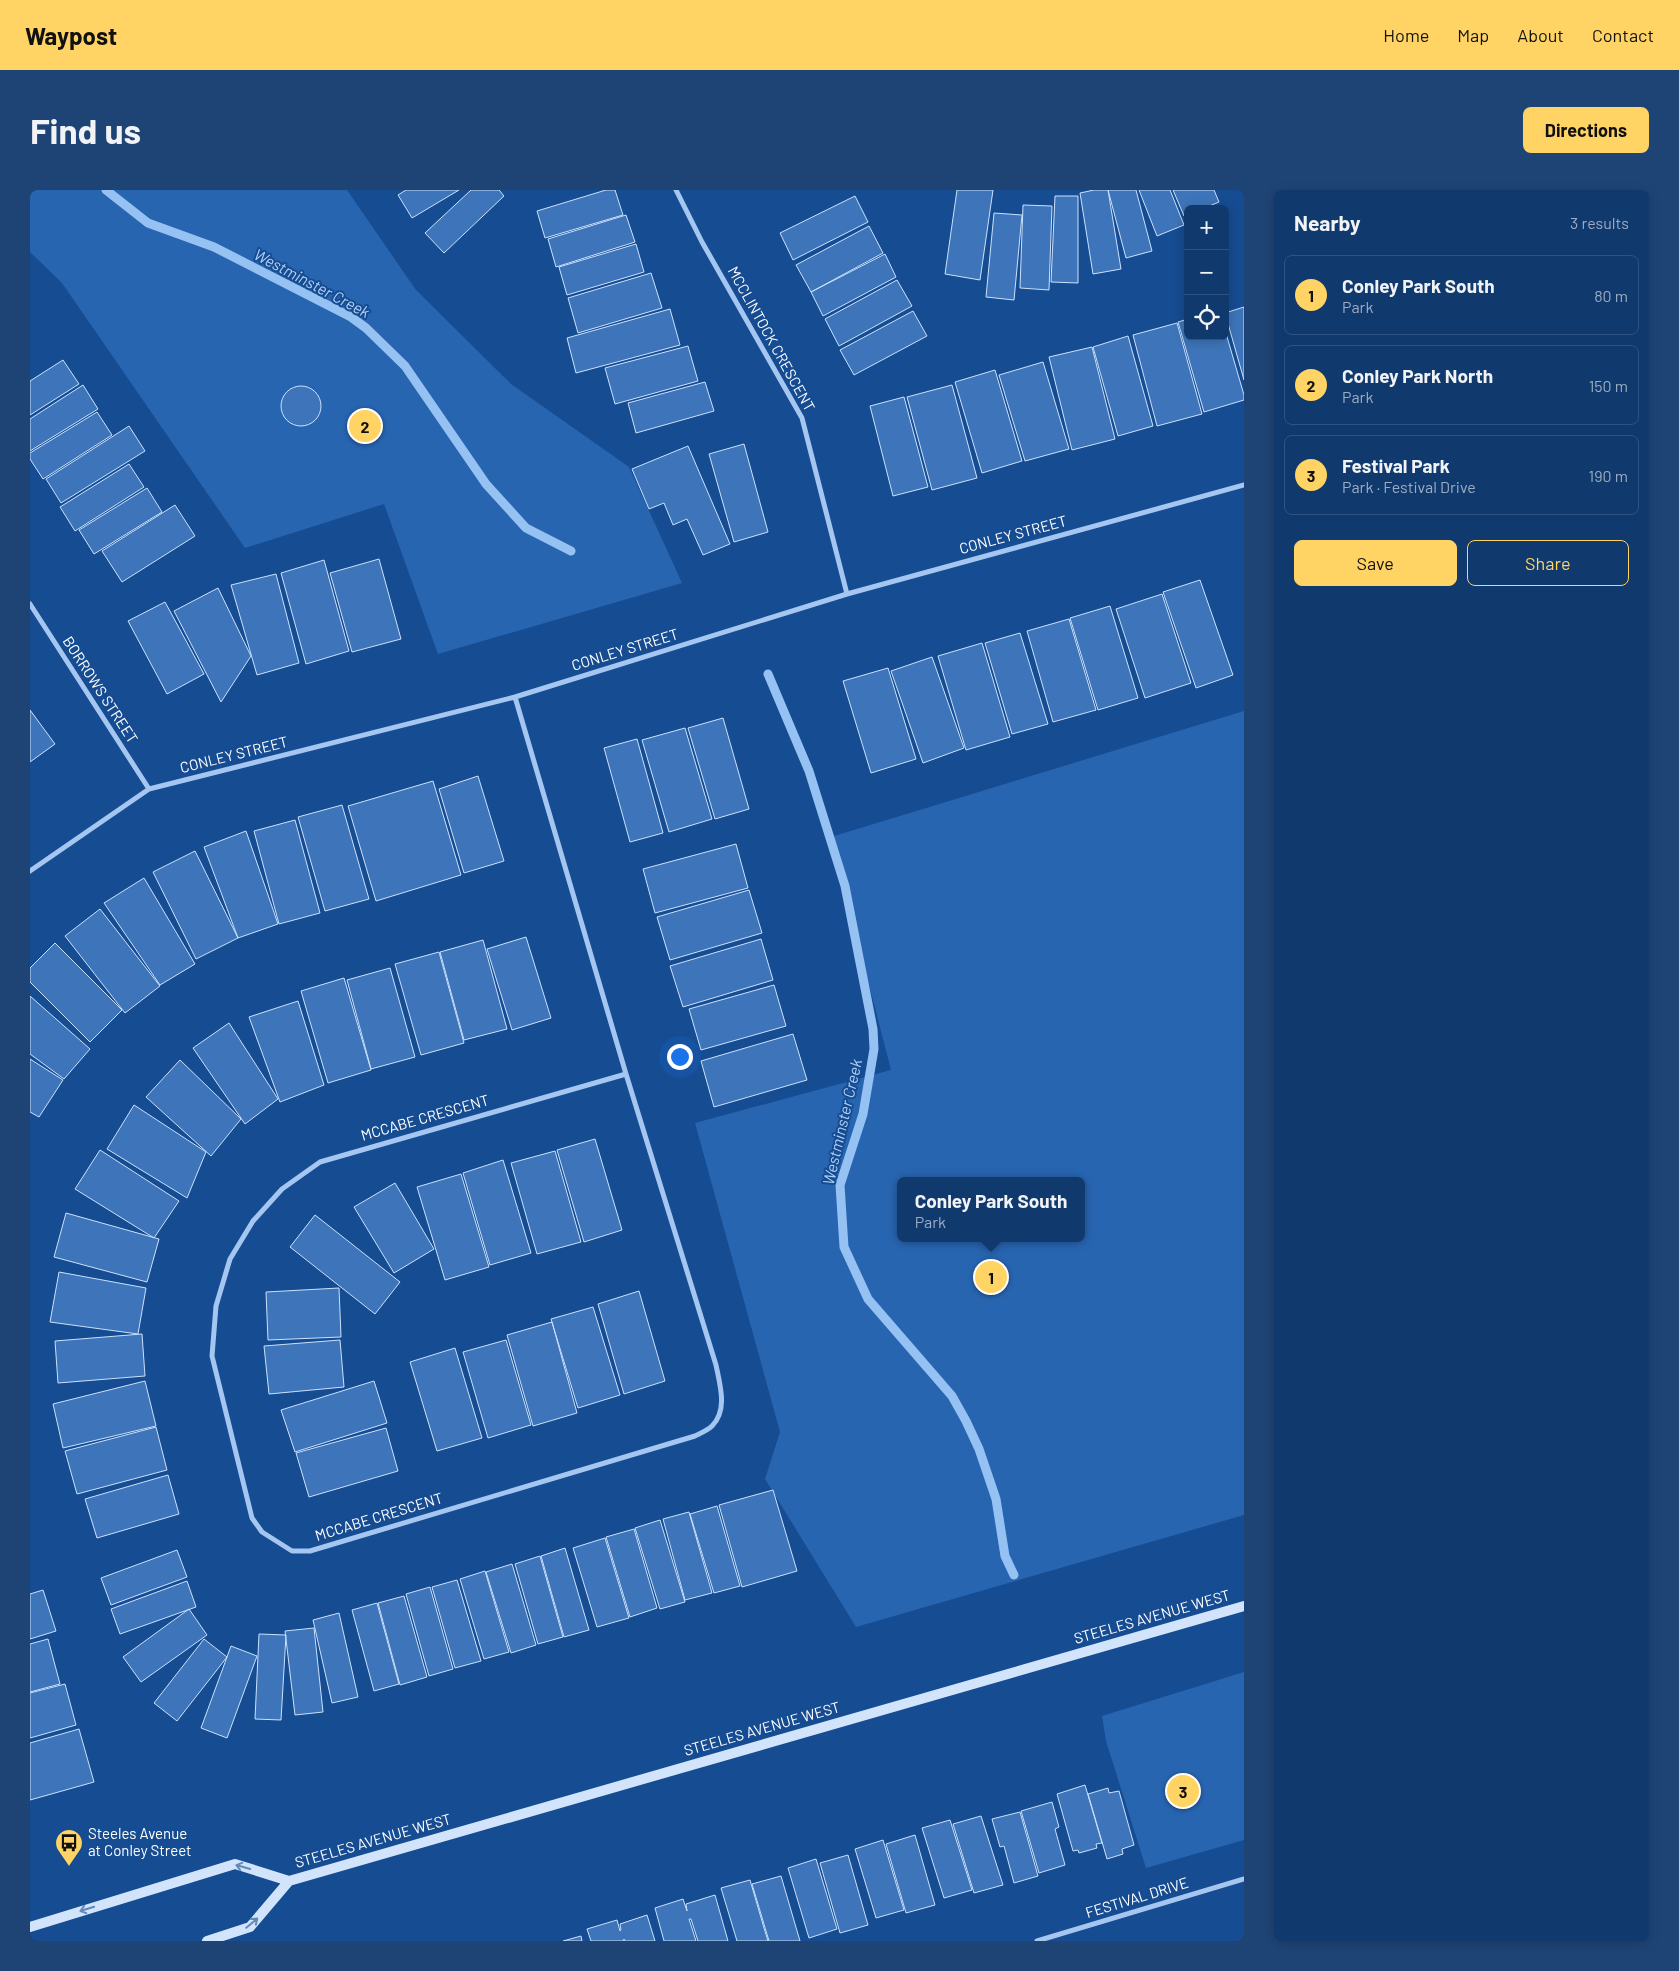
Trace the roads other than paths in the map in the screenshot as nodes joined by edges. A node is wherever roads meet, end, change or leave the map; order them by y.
1 (676, 190) edge
2 (1244, 485) edge
3 (847, 594) junction
4 (30, 604) edge
5 (515, 696) junction
6 (149, 789) junction
7 (30, 871) edge
8 (626, 1074) junction
9 (1244, 1606) edge
10 (1244, 1880) edge
11 (289, 1881) junction
12 (30, 1927) edge
13 (207, 1941) edge
14 (1037, 1941) edge

1 - 3 street, MCCLINTOCK CRESCENT
2 - 3 street, CONLEY STREET
3 - 5 street, CONLEY STREET
4 - 6 street, BORROWS STREET
5 - 6 street, CONLEY STREET
5 - 8 street, MCCABE CRESCENT
6 - 7 street, CONLEY STREET
8 - 8 street, MCCABE CRESCENT
9 - 11 main road, STEELES AVENUE WEST
10 - 14 street, FESTIVAL DRIVE
11 -> 12 main road, STEELES AVENUE WEST
13 -> 11 main road, STEELES AVENUE WEST

